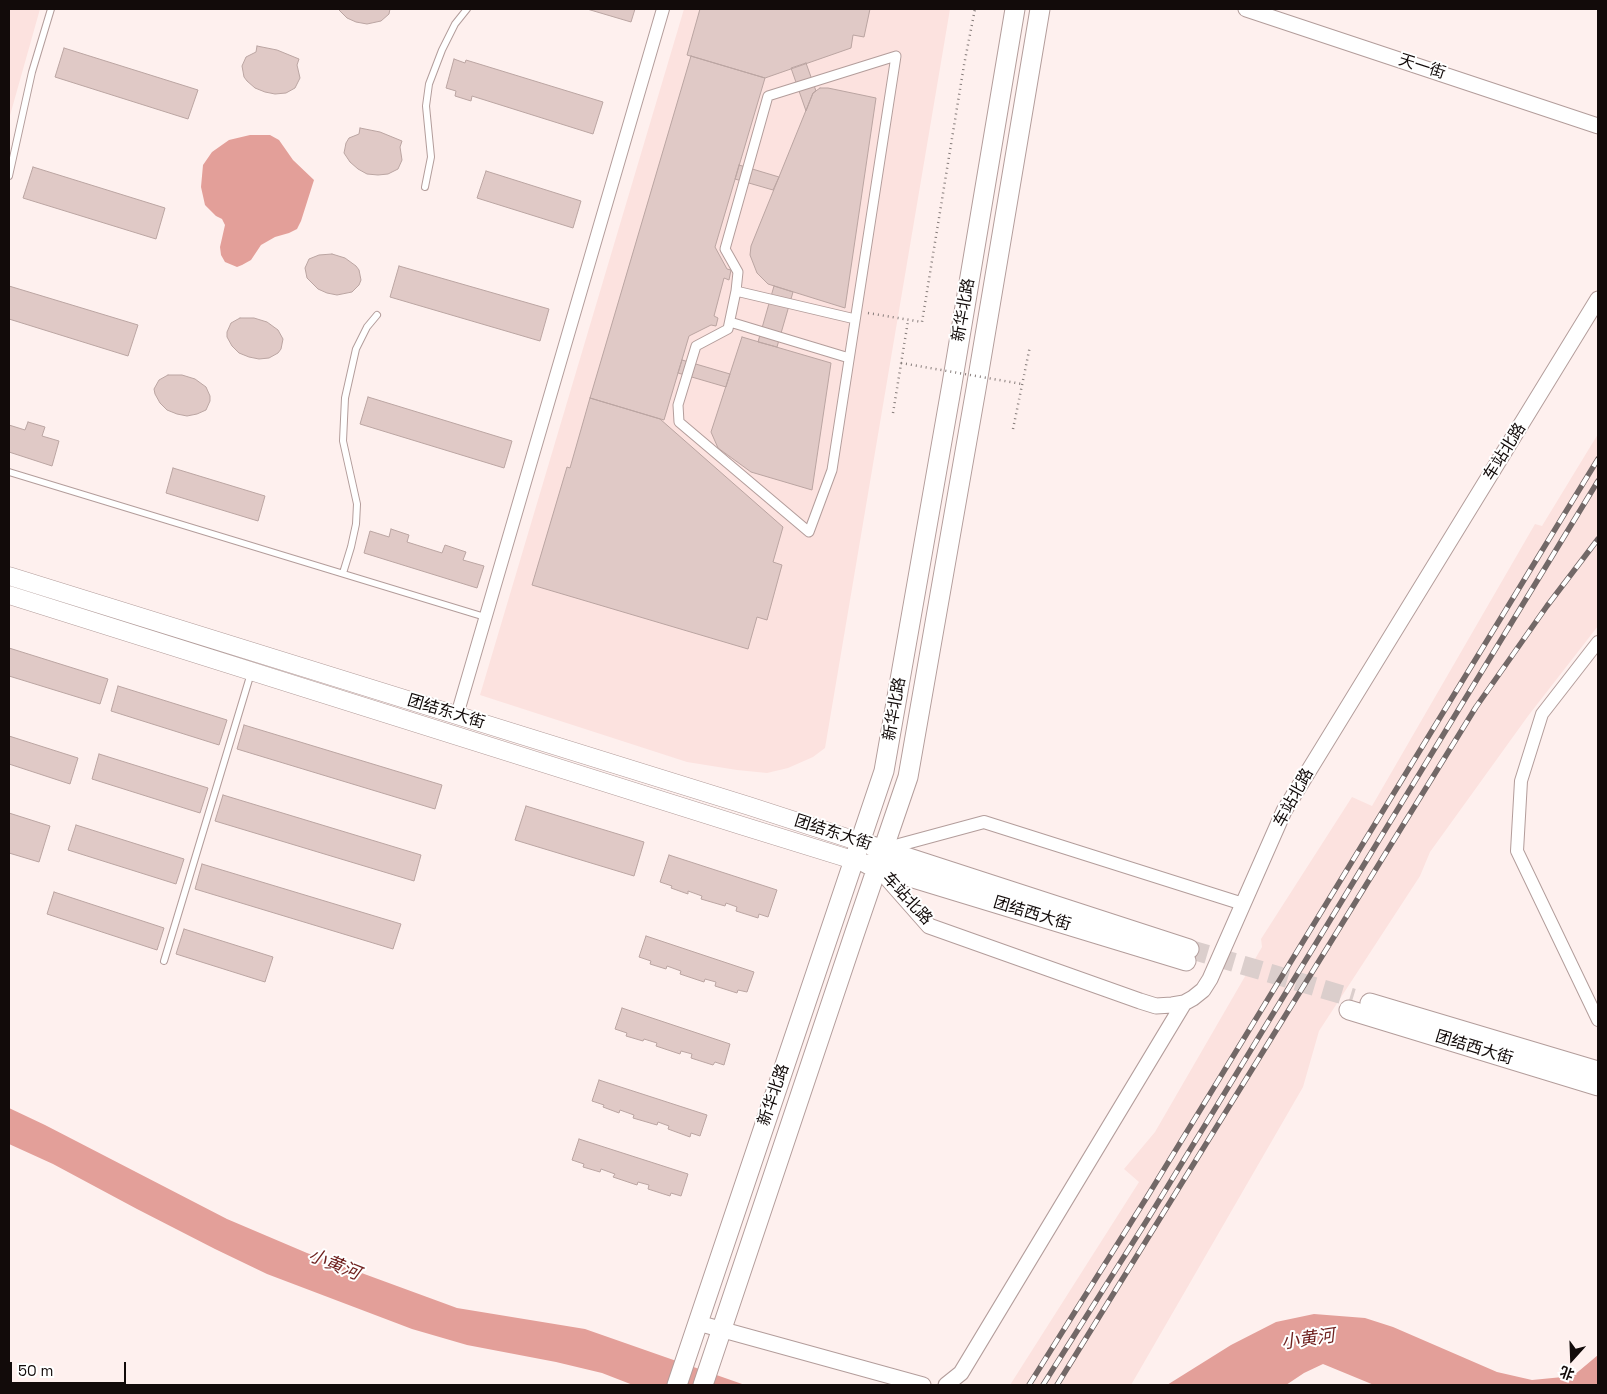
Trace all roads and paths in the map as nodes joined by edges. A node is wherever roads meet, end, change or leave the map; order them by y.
1 (51, 9) edge
2 (467, 9) edge
3 (663, 9) edge
4 (975, 9) edge
5 (1015, 9) edge
6 (1040, 9) edge
7 (1246, 9) edge
8 (1598, 126) edge
9 (9, 176) edge
10 (426, 187) dead end
11 (736, 291) junction
12 (1598, 299) edge
13 (377, 315) dead end
14 (856, 315) junction
15 (908, 320) junction
16 (730, 322) junction
17 (1030, 346) dead end
18 (849, 358) junction
19 (901, 363) junction
20 (1022, 384) junction
21 (893, 413) dead end
22 (1013, 428) dead end
23 (9, 472) edge
24 (343, 573) junction
25 (9, 576) edge
26 (9, 595) edge
27 (485, 617) junction
28 (1598, 642) edge
29 (252, 671) junction
30 (457, 715) junction
31 (857, 851) junction
32 (880, 858) junction
33 (1243, 904) junction
34 (1188, 955) tunnel mouth
35 (164, 962) dead end
36 (1184, 1003) junction
37 (1598, 1020) edge
38 (1598, 1071) edge
39 (1598, 1086) edge
40 (698, 1323) junction
41 (722, 1330) junction
42 (677, 1385) edge
43 (703, 1385) edge
44 (923, 1385) edge
45 (946, 1385) edge

1 - 9 lane
2 - 10 lane
3 - 27 street
4 - 15 path
5 - 31 main road, 新华北路
6 - 32 main road, 新华北路
7 - 8 street, 天一街
11 - 14 street
11 - 14 street
11 - 16 street
12 - 33 street, 车站北路
13 - 24 lane
14 - 15 path
14 - 18 street
15 - 19 path
16 - 18 street
16 - 18 street
17 - 20 path
19 - 20 path, bridge
19 - 21 path
20 - 22 path
23 - 24 lane
24 - 27 lane
25 - 30 main road, 团结东大街
26 - 29 main road, 团结东大街
27 - 30 street
28 - 37 street
29 - 31 main road, 团结东大街
29 - 35 lane
30 - 31 main road, 团结东大街
31 - 32 main road, 团结东大街
31 - 40 main road, 新华北路
32 - 33 street
32 - 34 main road, 团结西大街
32 - 36 street, 车站北路
32 - 41 main road, 新华北路
33 - 36 street, 车站北路
36 - 45 street
38 - 39 main road, 团结西大街
40 - 41 street
40 - 42 main road, 新华北路
41 - 43 main road, 新华北路
41 - 44 street

